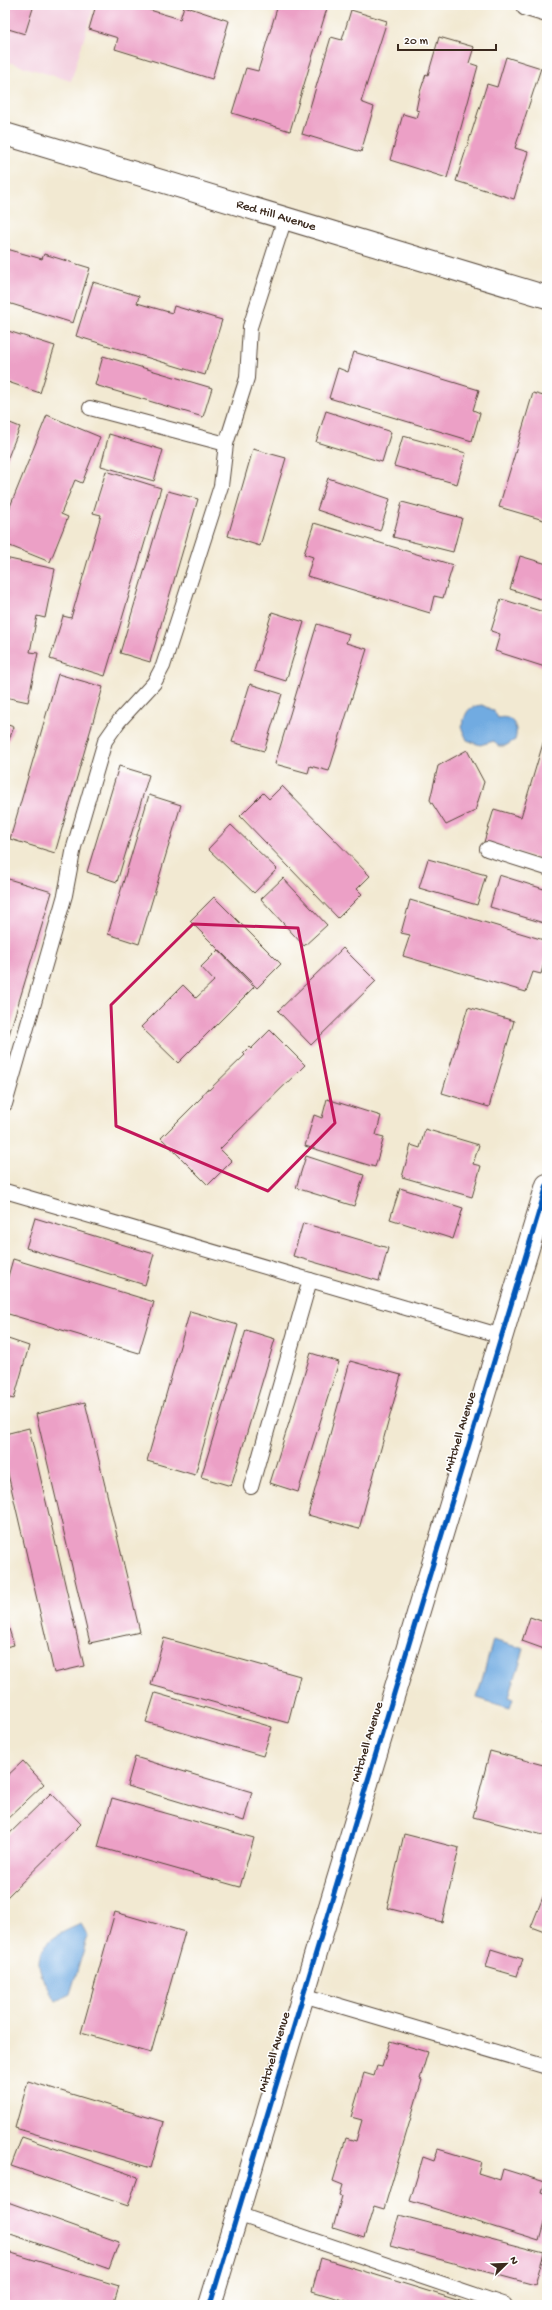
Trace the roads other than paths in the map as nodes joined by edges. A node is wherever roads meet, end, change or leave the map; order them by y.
1 (527, 5) edge
2 (547, 11) edge
3 (5, 134) edge
4 (285, 218) junction
5 (547, 297) edge
6 (90, 408) dead end
7 (226, 444) junction
8 (487, 849) dead end
9 (547, 868) edge
10 (5, 1104) edge
11 (547, 1185) edge
12 (5, 1191) edge
13 (310, 1280) junction
14 (502, 1336) junction
15 (251, 1487) dead end
16 (303, 1995) junction
17 (547, 2067) edge
18 (237, 2214) junction
19 (210, 2305) edge
20 (505, 2305) edge

1 - 2 street
3 - 4 street, Red Hill Avenue
4 - 5 street, Red Hill Avenue
4 - 7 lane
6 - 7 lane
7 - 10 lane
8 - 9 lane
11 - 14 street, Mitchell Avenue
12 - 13 lane
13 - 14 lane
13 - 15 lane
14 - 16 street, Mitchell Avenue
16 - 17 lane
16 - 18 street, Mitchell Avenue
18 - 19 street, Mitchell Avenue
18 - 20 lane

